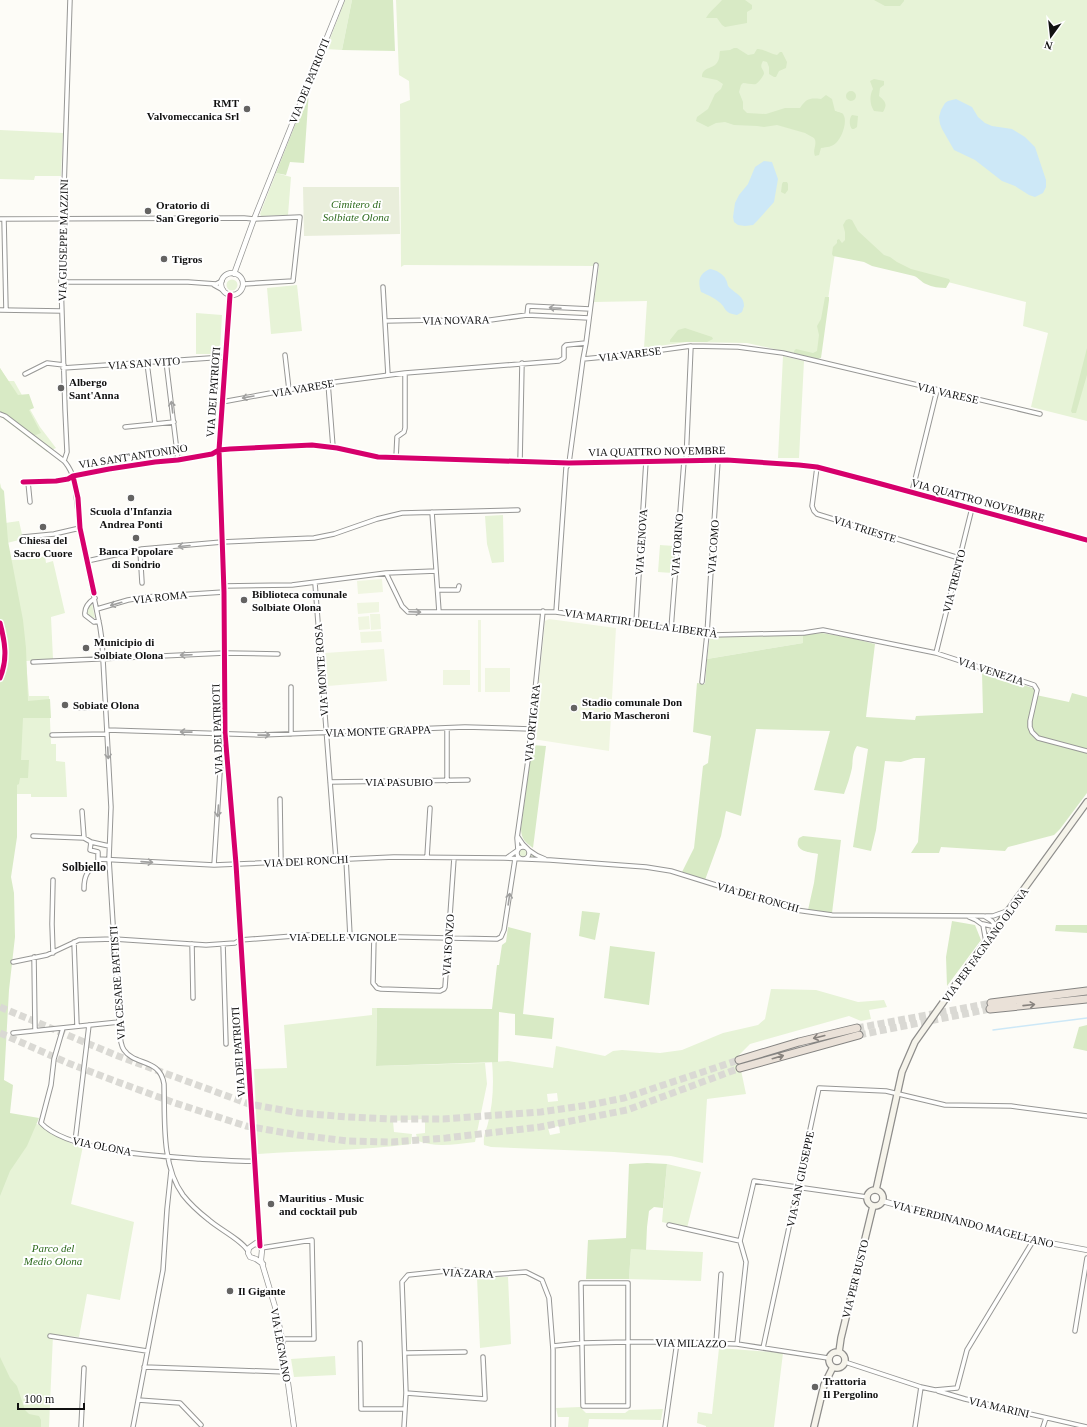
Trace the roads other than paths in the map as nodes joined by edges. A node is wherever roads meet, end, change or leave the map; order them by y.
1 (70, 0) edge
2 (342, 0) edge
3 (2, 219) edge
4 (63, 219) junction
5 (254, 219) junction
6 (596, 265) dead end
7 (234, 274) junction
8 (222, 281) junction
9 (61, 282) junction
10 (213, 284) junction
11 (243, 284) junction
12 (383, 287) dead end
13 (223, 290) junction
14 (230, 295) junction
15 (590, 309) junction
16 (0, 310) edge
17 (6, 310) junction
18 (62, 311) junction
19 (527, 315) junction
20 (589, 318) junction
21 (385, 321) junction
22 (586, 343) junction
23 (691, 346) junction
24 (285, 355) dead end
25 (225, 357) junction
26 (584, 359) junction
27 (166, 361) junction
28 (147, 363) junction
29 (522, 363) junction
30 (64, 367) junction
31 (405, 373) junction
32 (25, 374) dead end
33 (388, 375) junction
34 (328, 383) junction
35 (290, 390) junction
36 (937, 390) junction
37 (222, 402) junction
38 (0, 414) edge
39 (1040, 414) dead end
40 (174, 422) junction
41 (155, 424) junction
42 (125, 427) dead end
43 (333, 447) junction
44 (219, 450) junction
45 (396, 458) junction
46 (178, 460) junction
47 (718, 460) junction
48 (64, 461) junction
49 (646, 461) junction
50 (685, 461) junction
51 (520, 462) junction
52 (568, 463) junction
53 (817, 467) junction
54 (73, 476) junction
55 (23, 482) dead end
56 (28, 482) junction
57 (912, 492) junction
58 (30, 502) dead end
59 (972, 508) junction
60 (518, 510) dead end
61 (432, 512) junction
62 (80, 528) junction
63 (23, 537) dead end
64 (1087, 540) edge
65 (222, 542) junction
66 (140, 550) junction
67 (959, 558) junction
68 (87, 561) junction
69 (436, 571) junction
70 (386, 573) junction
71 (142, 583) dead end
72 (315, 583) junction
73 (223, 586) junction
74 (459, 586) dead end
75 (438, 590) junction
76 (224, 592) junction
77 (95, 598) junction
78 (97, 609) junction
79 (440, 612) junction
80 (543, 612) junction
81 (556, 612) junction
82 (99, 621) junction
83 (636, 623) junction
84 (671, 629) junction
85 (707, 634) junction
86 (225, 653) junction
87 (936, 653) junction
88 (278, 654) dead end
89 (103, 658) junction
90 (33, 662) dead end
91 (702, 682) dead end
92 (291, 687) dead end
93 (106, 707) junction
94 (80, 708) dead end
95 (447, 728) junction
96 (531, 729) junction
97 (107, 732) junction
98 (225, 733) junction
99 (326, 733) junction
100 (291, 734) junction
101 (52, 735) dead end
102 (1087, 751) edge
103 (220, 772) junction
104 (228, 772) junction
105 (468, 780) dead end
106 (447, 781) junction
107 (330, 782) junction
108 (280, 799) dead end
109 (1087, 802) edge
110 (430, 808) dead end
111 (82, 811) dead end
112 (518, 835) junction
113 (33, 836) dead end
114 (84, 838) junction
115 (92, 842) junction
116 (109, 846) junction
117 (528, 849) junction
118 (518, 850) junction
119 (427, 857) junction
120 (454, 858) junction
121 (504, 858) junction
122 (98, 859) junction
123 (109, 859) junction
124 (346, 859) junction
125 (515, 859) junction
126 (523, 859) junction
127 (336, 860) junction
128 (550, 860) junction
129 (281, 862) junction
130 (236, 864) junction
131 (214, 865) junction
132 (53, 880) dead end
133 (84, 889) dead end
134 (1008, 911) junction
135 (968, 916) junction
136 (984, 916) junction
137 (982, 924) junction
138 (996, 927) junction
139 (350, 936) junction
140 (374, 936) junction
141 (114, 939) junction
142 (449, 939) junction
143 (240, 940) junction
144 (74, 942) junction
145 (986, 942) junction
146 (192, 944) junction
147 (223, 944) junction
148 (53, 953) junction
149 (34, 958) junction
150 (13, 962) dead end
151 (1087, 991) edge
152 (193, 998) dead end
153 (1087, 999) edge
154 (119, 1022) junction
155 (89, 1025) junction
156 (77, 1026) junction
157 (63, 1028) junction
158 (36, 1030) junction
159 (13, 1033) dead end
160 (226, 1044) dead end
161 (739, 1060) tunnel mouth
162 (740, 1068) tunnel mouth
163 (898, 1095) junction
164 (1087, 1116) edge
165 (75, 1142) junction
166 (167, 1157) junction
167 (255, 1161) junction
168 (171, 1170) junction
169 (799, 1188) junction
170 (876, 1190) junction
171 (867, 1197) junction
172 (882, 1200) junction
173 (873, 1206) junction
174 (669, 1225) dead end
175 (740, 1241) junction
176 (1033, 1241) junction
177 (257, 1249) junction
178 (1087, 1250) edge
179 (1087, 1258) edge
180 (256, 1259) junction
181 (263, 1264) junction
182 (721, 1274) dead end
183 (1075, 1331) dead end
184 (50, 1336) dead end
185 (282, 1339) junction
186 (628, 1342) junction
187 (677, 1342) junction
188 (360, 1343) dead end
189 (582, 1343) junction
190 (716, 1343) junction
191 (737, 1344) junction
192 (553, 1346) junction
193 (764, 1348) junction
194 (147, 1351) junction
195 (465, 1352) dead end
196 (839, 1352) junction
197 (405, 1354) junction
198 (482, 1357) dead end
199 (828, 1358) junction
200 (845, 1362) junction
201 (144, 1367) junction
202 (833, 1367) junction
203 (84, 1368) dead end
204 (286, 1372) junction
205 (921, 1387) junction
206 (935, 1390) junction
207 (406, 1393) junction
208 (138, 1400) junction
209 (405, 1409) junction
210 (1046, 1418) junction
211 (201, 1425) dead end
212 (81, 1427) edge
213 (133, 1427) edge
214 (294, 1427) edge
215 (404, 1427) edge
216 (553, 1427) edge
217 (665, 1427) edge
218 (814, 1427) edge
219 (915, 1427) edge
220 (1044, 1427) edge
221 (1087, 1427) edge

1 - 4 street, VIA GIUSEPPE MAZZINI
2 - 5 street, VIA DEI PATRIOTI
3 - 4 street
3 - 17 street
4 - 5 street
4 - 9 street, VIA GIUSEPPE MAZZINI
5 - 7 street, VIA DEI PATRIOTI
5 - 11 street
6 - 15 street
7 - 8 street
7 - 11 street
8 - 10 street
8 - 13 street
9 - 10 street
9 - 18 street, VIA GIUSEPPE MAZZINI
10 - 13 street
11 - 14 street
12 - 21 street
13 - 14 street
14 - 25 street, VIA DEI PATRIOTI
15 -> 19 street, VIA NOVARA
15 - 20 street
16 - 17 street
17 - 18 street
18 - 30 street, VIA GIUSEPPE MAZZINI
19 - 20 street, VIA NOVARA
19 - 21 street, VIA NOVARA
20 - 22 street
21 - 33 street
22 - 26 street, VIA VARESE
22 - 29 street, VIA VARESE
23 - 26 street, VIA VARESE
23 - 36 street, VIA VARESE
23 - 50 street, VIA TORINO
24 - 35 street
25 - 27 street, VIA SAN VITO
25 - 37 street, VIA DEI PATRIOTI
26 - 52 street
27 - 28 street, VIA SAN VITO
40 -> 27 street
28 - 30 street, VIA SAN VITO
28 - 41 street
29 - 31 street, VIA VARESE
29 - 51 street
30 - 32 street, VIA SAN VITO
30 - 48 street, VIA GIUSEPPE MAZZINI
31 - 33 street, VIA VARESE
31 - 45 street
33 - 34 street, VIA VARESE
34 - 35 street, VIA VARESE
34 - 43 street
35 -> 37 street, VIA VARESE
36 - 39 street, VIA VARESE
36 - 57 street
37 - 44 street, VIA DEI PATRIOTI
38 - 48 street
40 - 41 street
40 - 46 street
41 - 42 street
43 - 44 street, VIA QUATTRO NOVEMBRE
43 - 45 street, VIA QUATTRO NOVEMBRE
44 - 46 street, VIA SANT'ANTONINO
44 - 65 street, VIA DEI PATRIOTI
45 - 51 street, VIA QUATTRO NOVEMBRE
46 - 54 street, VIA SANT'ANTONINO
47 - 50 street, VIA QUATTRO NOVEMBRE
47 - 53 street, VIA QUATTRO NOVEMBRE
47 - 85 street, VIA COMO
48 - 54 street
49 - 50 street, VIA QUATTRO NOVEMBRE
49 - 52 street, VIA QUATTRO NOVEMBRE
49 - 83 street, VIA GENOVA
50 - 84 street, VIA TORINO
51 - 52 street, VIA QUATTRO NOVEMBRE
52 - 81 street
53 - 57 street, VIA QUATTRO NOVEMBRE
53 - 67 street, VIA TRIESTE
54 - 56 street, VIA SANT'ANTONINO
54 - 62 street, VIA CESARE BATTISTI
55 - 56 street, VIA SANT'ANTONINO
56 - 58 street
57 - 59 street, VIA QUATTRO NOVEMBRE
59 - 64 street, VIA QUATTRO NOVEMBRE
59 - 67 street, VIA TRENTO
60 - 61 street
61 - 65 street
61 - 69 street
62 - 63 street
62 - 68 street, VIA CESARE BATTISTI
65 -> 66 street
65 - 73 street, VIA DEI PATRIOTI
66 - 68 street
66 - 71 street
67 - 87 street, VIA TRENTO
68 - 77 street, VIA CESARE BATTISTI
69 - 70 street
69 - 75 street
70 - 72 street
70 -> 79 street, VIA MARTIRI DELLA LIBERTÀ
72 - 73 street
72 - 99 street, VIA MONTE ROSA
73 - 76 street, VIA DEI PATRIOTI
74 - 75 street
75 - 79 street
76 -> 78 street, VIA ROMA
76 - 86 street, VIA DEI PATRIOTI
77 - 78 street, VIA CESARE BATTISTI
77 - 82 street
78 - 82 street, VIA CESARE BATTISTI
79 - 80 street, VIA MARTIRI DELLA LIBERTÀ
80 - 81 street, VIA MARTIRI DELLA LIBERTÀ
80 - 96 street, VIA ORTIGARA
81 - 83 street, VIA MARTIRI DELLA LIBERTÀ
82 - 89 street, VIA CESARE BATTISTI
83 - 84 street, VIA MARTIRI DELLA LIBERTÀ
84 - 85 street, VIA MARTIRI DELLA LIBERTÀ
85 - 87 street, VIA MARTIRI DELLA LIBERTÀ
85 - 91 street, VIA COMO
86 - 88 street
86 -> 89 street
86 - 98 street, VIA DEI PATRIOTI
87 - 102 street, VIA VENEZIA
89 - 90 street
89 - 93 street, VIA CESARE BATTISTI
92 - 100 street
93 - 94 street
93 - 97 street, VIA CESARE BATTISTI
95 - 96 street, VIA MONTE GRAPPA
95 - 99 street, VIA MONTE GRAPPA
95 - 106 street
96 - 112 street, VIA ORTIGARA
98 -> 97 street, VIA MONTE GRAPPA
97 - 101 street, VIA MONTE GRAPPA
97 -> 116 street, VIA CESARE BATTISTI
98 -> 100 street, VIA MONTE GRAPPA
98 - 103 street
98 - 104 street, VIA DEI PATRIOTI
99 - 100 street, VIA MONTE GRAPPA
99 - 107 street, VIA MONTE ROSA
103 - 104 street
103 -> 131 street
104 - 130 street, VIA DEI PATRIOTI
105 - 106 street, VIA PASUBIO
106 - 107 street, VIA PASUBIO
107 - 127 street, VIA MONTE ROSA
108 - 129 street
109 - 134 main road, VIA PER FAGNANO OLONA
110 - 119 street
111 - 114 street
112 - 117 street
112 - 118 street, VIA ORTIGARA
113 - 114 street
114 - 115 street
115 - 116 street
115 - 122 street
116 - 123 street, VIA CESARE BATTISTI
117 - 118 street, VIA DEI RONCHI
117 - 126 street
117 - 128 street, VIA DEI RONCHI
118 - 121 street, VIA DEI RONCHI
118 - 126 street
119 - 120 street, VIA DEI RONCHI
119 - 124 street, VIA DEI RONCHI
120 - 121 street, VIA DEI RONCHI
120 - 142 street, VIA ISONZO
121 - 125 street, VIA DEI RONCHI
122 - 123 street, VIA DEI RONCHI
122 - 133 street
123 -> 131 street, VIA DEI RONCHI
123 - 141 street, VIA CESARE BATTISTI
124 - 127 street, VIA DEI RONCHI
124 - 139 street
125 - 126 street, VIA DEI RONCHI
142 -> 125 street, VIA DELLE VIGNOLE
126 - 128 street, VIA DEI RONCHI
127 - 129 street, VIA DEI RONCHI
128 - 135 street, VIA DEI RONCHI
129 - 130 street, VIA DEI RONCHI
130 - 131 street, VIA DEI RONCHI
130 - 143 street, VIA DEI PATRIOTI
132 - 148 street
134 - 136 street, VIA DEI RONCHI
134 - 138 main road, VIA PER FAGNANO OLONA
135 - 136 street, VIA DEI RONCHI
135 - 137 street
136 - 138 street
137 - 138 street
137 - 145 street
138 - 145 main road, VIA PER FAGNANO OLONA
139 - 140 street, VIA DELLE VIGNOLE
139 - 143 street, VIA DELLE VIGNOLE
140 - 142 street, VIA DELLE VIGNOLE
140 - 142 street, VIA ISONZO
141 - 144 street, VIA DELLE VIGNOLE
141 - 146 street, VIA DELLE VIGNOLE
141 - 154 street, VIA CESARE BATTISTI
143 - 147 street, VIA DELLE VIGNOLE
143 - 167 street, VIA DEI PATRIOTI
144 - 148 street
144 - 156 street
145 - 163 main road, VIA PER FAGNANO OLONA
146 - 147 street, VIA DELLE VIGNOLE
146 - 152 street
147 - 160 street
148 - 149 street
149 - 150 street
149 - 158 street
151 -> 153 highway
154 - 155 street
154 - 166 street, VIA CESARE BATTISTI
155 - 156 street
155 - 165 street
156 - 157 street
157 - 158 street
157 - 165 street, VIA OLONA
158 - 159 street
162 -> 161 highway
163 - 164 street
163 - 169 street, VIA SAN GIUSEPPE
163 - 170 main road
165 - 166 street, VIA OLONA
166 - 167 street, VIA OLONA
166 - 168 street
167 - 177 street
168 - 177 street
168 - 194 street
169 - 171 street
169 - 175 street
169 - 193 street, VIA SAN GIUSEPPE
170 - 171 main road
170 - 172 main road
171 - 173 main road
172 - 173 main road
172 - 176 street, VIA FERDINANDO MAGELLANO
173 - 196 main road, VIA PER BUSTO
174 - 175 street
175 - 191 street
176 - 178 street, VIA FERDINANDO MAGELLANO
176 - 206 street
177 - 180 street
177 - 180 street
177 - 181 street, VIA LEGNANO
177 - 185 street
179 - 183 street
180 - 181 street
181 - 185 street, VIA LEGNANO
182 - 190 street
184 - 194 street
185 - 204 street, VIA LEGNANO
186 - 187 street, VIA MILAZZO
186 - 189 street, VIA MILAZZO
186 - 189 street
186 - 189 street
187 - 190 street, VIA MILAZZO
187 - 217 street
188 - 209 street
189 - 192 street, VIA MILAZZO
190 - 191 street, VIA MILAZZO
191 - 193 street, VIA MILAZZO
192 - 197 street, VIA ZARA
192 - 216 street
193 - 199 street, VIA MILAZZO
194 - 201 street
195 - 197 street
196 - 199 main road
196 - 200 main road
197 - 207 street, VIA ZARA
198 - 207 street
199 - 202 main road
200 - 202 main road
200 - 205 street
201 - 204 street
201 - 208 street
202 - 218 main road
203 - 212 street
204 - 214 street, VIA LEGNANO
205 - 206 street
205 - 219 street
206 - 210 street, VIA MARINI
207 - 209 street, VIA ZARA
208 - 211 street
208 - 213 street
209 - 215 street, VIA ZARA
210 - 220 street
210 - 221 street, VIA MARINI

